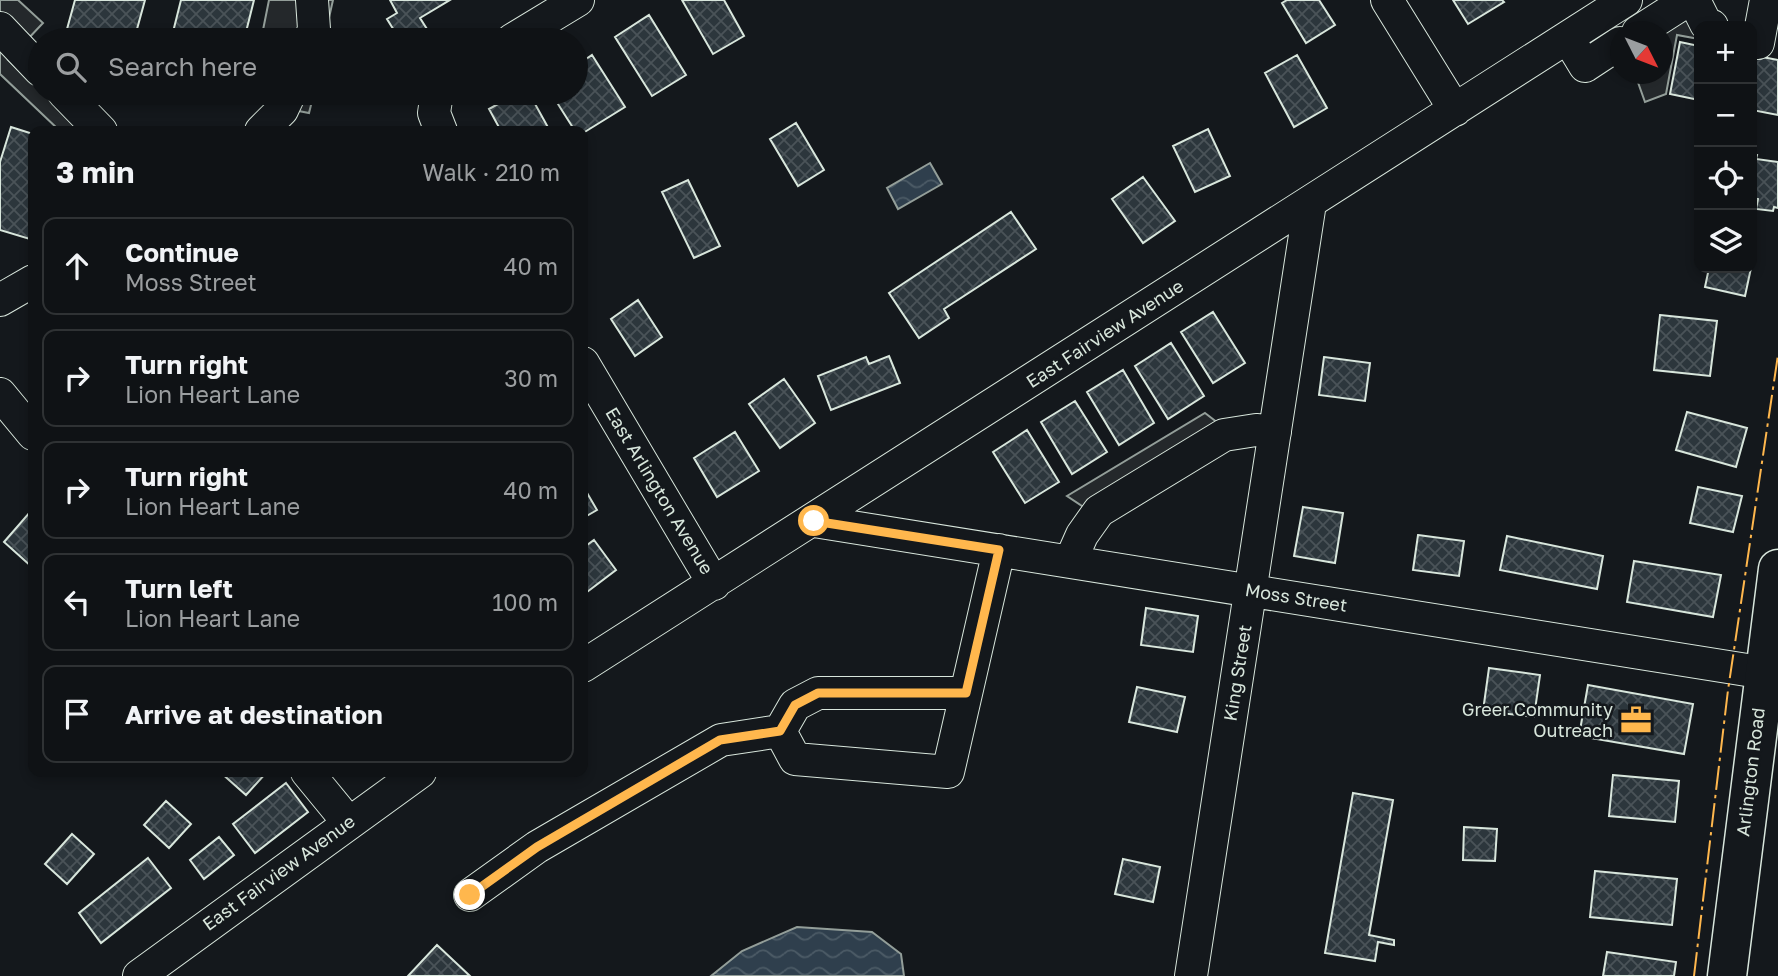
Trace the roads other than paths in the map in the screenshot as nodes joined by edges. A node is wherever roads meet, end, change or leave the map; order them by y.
1 (312, 0) edge
2 (578, 0) edge
3 (1387, 0) edge
4 (1626, 0) edge
5 (1688, 0) edge
6 (1694, 0) edge
7 (1766, 0) edge
8 (1656, 21) edge
9 (1704, 21) edge
10 (0, 27) edge
11 (312, 28) edge
12 (532, 28) edge
13 (1568, 38) junction
14 (1763, 42) edge
15 (1610, 50) edge
16 (28, 56) edge
17 (76, 105) edge
18 (284, 105) edge
19 (435, 105) edge
20 (1455, 110) junction
21 (96, 126) edge
22 (266, 126) edge
23 (439, 126) edge
24 (1310, 203) junction
25 (28, 284) edge
26 (0, 300) edge
27 (588, 371) edge
28 (0, 394) edge
29 (28, 429) edge
30 (1275, 432) junction
31 (814, 521) junction
32 (999, 550) junction
33 (1070, 562) junction
34 (1778, 569) edge
35 (715, 584) junction
36 (1251, 591) junction
37 (588, 663) edge
38 (1771, 674) edge
39 (966, 693) junction
40 (780, 731) junction
41 (311, 777) edge
42 (413, 777) edge
43 (348, 822) junction
44 (470, 895) dead end
45 (139, 976) edge
46 (1191, 976) edge
47 (1727, 976) edge

1 - 11 street
2 - 12 street
3 - 20 street
4 - 13 street, East Fairview Avenue
5 - 8 street
6 - 9 street
7 - 14 street
10 - 16 street
13 - 15 street
13 - 20 street, East Fairview Avenue
17 - 21 street
18 - 22 street
19 - 23 street
20 - 24 street, East Fairview Avenue
24 - 30 street, King Street
24 - 31 street, East Fairview Avenue
25 - 26 street
27 - 35 street, East Arlington Avenue
28 - 29 street
30 - 33 street
30 - 36 street, King Street
31 - 32 street, Moss Street
31 - 35 street, East Fairview Avenue
32 - 33 street, Moss Street
32 - 39 street
33 - 36 street, Moss Street
34 - 38 main road, Arlington Road
35 - 37 street, East Fairview Avenue
36 - 38 street, Moss Street
36 - 46 street, King Street
38 - 47 main road, Arlington Road
39 - 40 street
39 - 40 street
40 - 44 street
41 - 43 street
42 - 43 street, East Fairview Avenue
43 - 45 street, East Fairview Avenue

